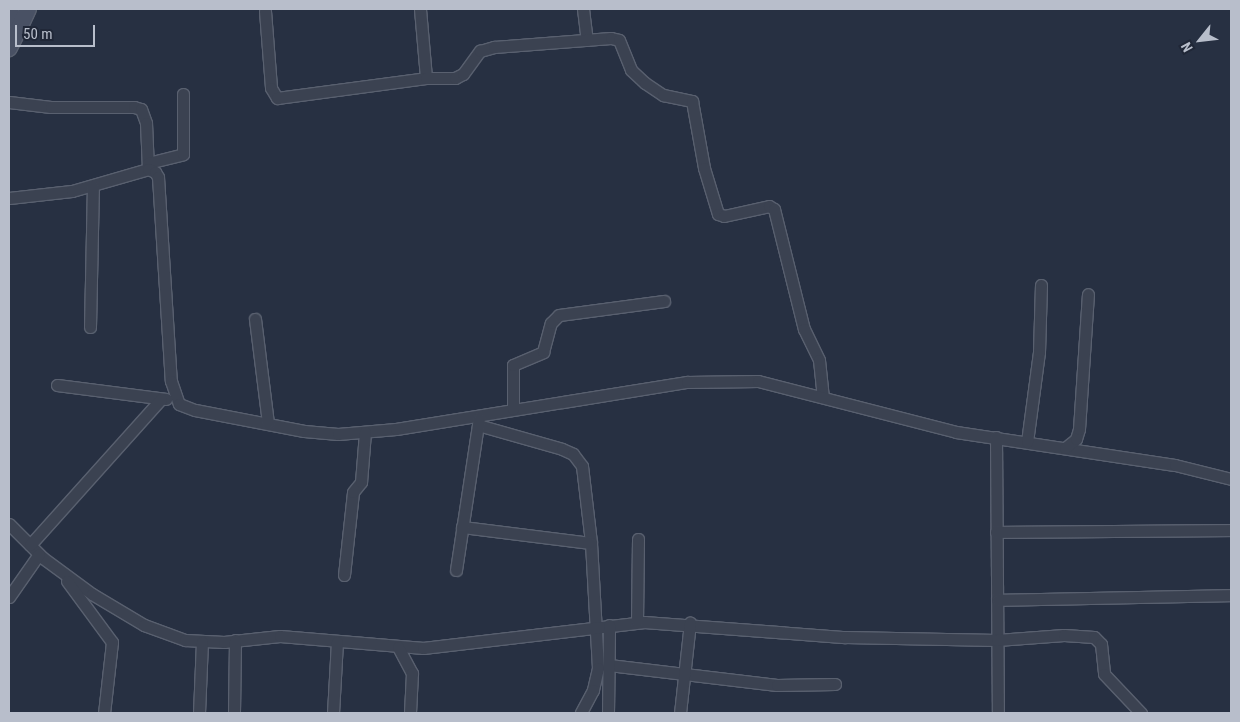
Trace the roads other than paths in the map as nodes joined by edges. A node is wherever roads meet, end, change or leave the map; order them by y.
1 (28, 9) edge
2 (420, 9) edge
3 (583, 9) edge
4 (265, 11) dead end
5 (9, 12) edge
6 (20, 26) junction
7 (586, 40) junction
8 (9, 48) edge
9 (426, 78) junction
10 (183, 94) dead end
11 (9, 102) edge
12 (148, 166) junction
13 (93, 186) junction
14 (9, 198) edge
15 (1041, 285) dead end
16 (1088, 294) dead end
17 (664, 301) dead end
18 (255, 319) dead end
19 (90, 327) dead end
20 (57, 385) dead end
21 (823, 397) junction
22 (161, 399) junction
23 (175, 399) junction
24 (513, 409) junction
25 (478, 420) junction
26 (268, 423) junction
27 (365, 432) junction
28 (996, 438) junction
29 (1027, 442) junction
30 (1065, 448) junction
31 (1231, 479) edge
32 (9, 524) edge
33 (462, 527) junction
34 (1231, 530) edge
35 (996, 532) junction
36 (638, 538) dead end
37 (591, 543) junction
38 (30, 545) junction
39 (39, 554) junction
40 (58, 570) junction
41 (456, 570) dead end
42 (344, 575) dead end
43 (1231, 595) edge
44 (9, 597) edge
45 (997, 600) junction
46 (637, 622) junction
47 (690, 623) junction
48 (602, 626) junction
49 (235, 640) junction
50 (997, 640) junction
51 (202, 642) junction
52 (337, 642) junction
53 (398, 647) junction
54 (609, 665) junction
55 (685, 672) junction
56 (835, 684) dead end
57 (104, 713) edge
58 (198, 713) edge
59 (234, 713) edge
60 (333, 713) edge
61 (410, 713) edge
62 (581, 713) edge
63 (608, 713) edge
64 (680, 713) edge
65 (998, 713) edge
66 (1141, 713) edge

1 - 6 main road
2 - 9 street
3 - 7 street
4 - 9 street
5 - 6 main road
6 - 8 main road
7 - 9 street
7 - 21 street
10 - 12 street
11 - 12 street
12 - 13 street
12 - 23 street
13 - 14 street
13 - 19 street
15 - 29 street
16 - 30 street
17 - 24 street
18 - 26 street
20 - 22 street
21 - 24 street
21 - 28 street
22 - 23 street
22 - 38 street
23 - 26 street
24 - 25 street
25 - 27 street
25 - 33 street
25 - 37 street
26 - 27 street
27 - 42 street
28 - 29 street
28 - 35 street
29 - 30 street
30 - 31 street
32 - 38 street
33 - 37 street
33 - 41 street
34 - 35 street
35 - 45 street
36 - 46 street
37 - 48 street
38 - 39 street
39 - 40 street
39 - 44 street
40 - 51 street
40 - 57 street
43 - 45 street
45 - 50 street
46 - 47 street
46 - 48 street
47 - 50 street
47 - 55 street
48 - 53 street
48 - 54 street
48 - 62 street
49 - 51 street
49 - 52 street
49 - 59 street
50 - 65 street
50 - 66 street
51 - 58 street
52 - 53 street
52 - 60 street
53 - 61 street
54 - 55 street
54 - 63 street
55 - 56 street
55 - 64 street

